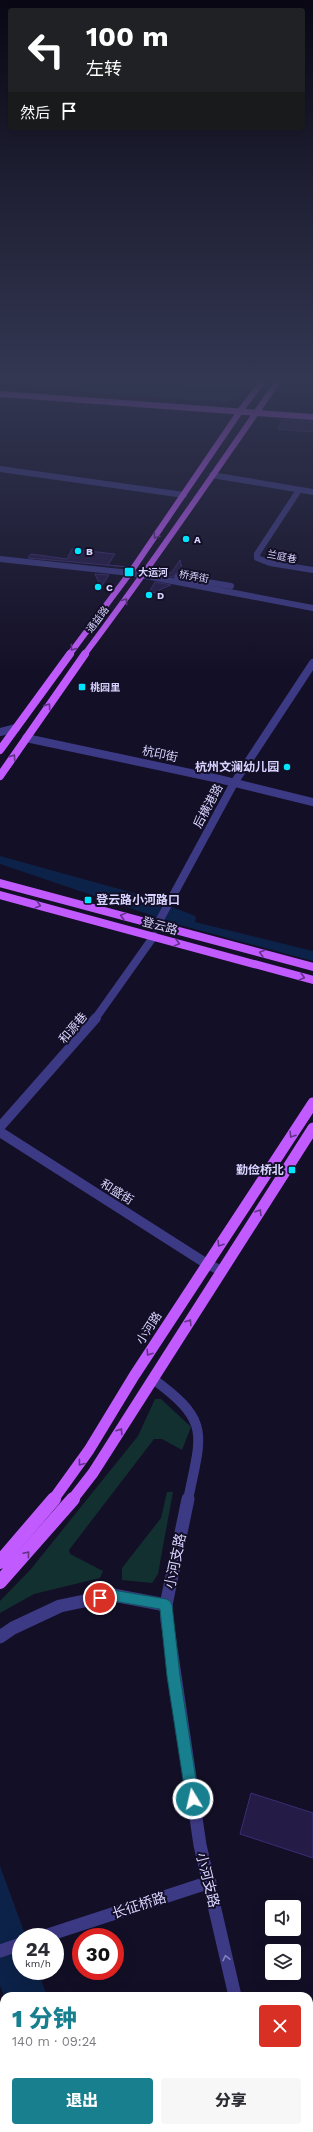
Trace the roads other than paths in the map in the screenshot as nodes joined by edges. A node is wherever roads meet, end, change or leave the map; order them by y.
1 (53, 476) edge
2 (196, 476) edge
3 (211, 476) edge
4 (221, 476) edge
5 (299, 490) junction
6 (313, 492) edge
7 (184, 495) junction
8 (0, 554) edge
9 (0, 559) edge
10 (132, 570) junction
11 (313, 570) edge
12 (144, 574) junction
13 (313, 603) edge
14 (313, 608) edge
15 (313, 663) edge
16 (16, 728) junction
17 (0, 732) edge
18 (26, 738) junction
19 (5, 743) junction
20 (0, 750) edge
21 (0, 776) edge
22 (234, 783) junction
23 (313, 802) edge
24 (0, 883) edge
25 (0, 895) edge
26 (160, 921) junction
27 (154, 936) junction
28 (313, 967) edge
29 (313, 980) edge
30 (313, 1103) edge
31 (0, 1127) edge
32 (313, 1128) edge
33 (0, 1132) edge
34 (207, 1264) junction
35 (222, 1271) junction
36 (153, 1379) junction
37 (0, 1562) edge
38 (0, 1582) edge
39 (166, 1605) junction
40 (0, 1637) edge
41 (210, 1882) junction
42 (64, 1930) edge
43 (12, 1947) edge
44 (0, 1951) edge
45 (234, 1992) edge

1 - 7 street
2 - 7 main road, 通益路
3 - 12 main road, 通益路
4 - 5 street
5 - 6 street
5 - 11 street, 兰庭巷
7 -> 10 main road, 通益路
8 - 10 street, 桥弄街
9 - 10 street, 桥弄街
10 - 12 street, 桥弄街
10 -> 16 main road, 通益路
12 - 13 street, 桥弄街
12 - 14 street, 桥弄街
18 -> 12 main road, 通益路
15 - 22 street, 后横港路
16 - 17 street
16 - 19 main road, 通益路
17 - 19 street
21 -> 18 main road, 通益路
18 - 22 street, 杭印街
19 - 20 main road, 通益路
22 - 23 street, 杭印街
22 - 26 street, 后横港路
26 -> 24 main road, 登云路
25 -> 27 main road, 登云路
28 -> 26 main road, 登云路
27 -> 29 main road, 登云路
27 - 31 street, 和源巷
30 -> 34 main road, 小河路
35 -> 32 main road
33 - 34 street, 和盛街
34 - 35 street, 和盛街
34 -> 37 main road, 小河路
36 -> 35 main road
38 -> 36 main road
36 - 39 street, 小河支路
39 - 40 street
39 - 41 street, 小河支路
41 - 42 street, 长征桥路
45 -> 41 street, 小河支路
43 - 44 street

